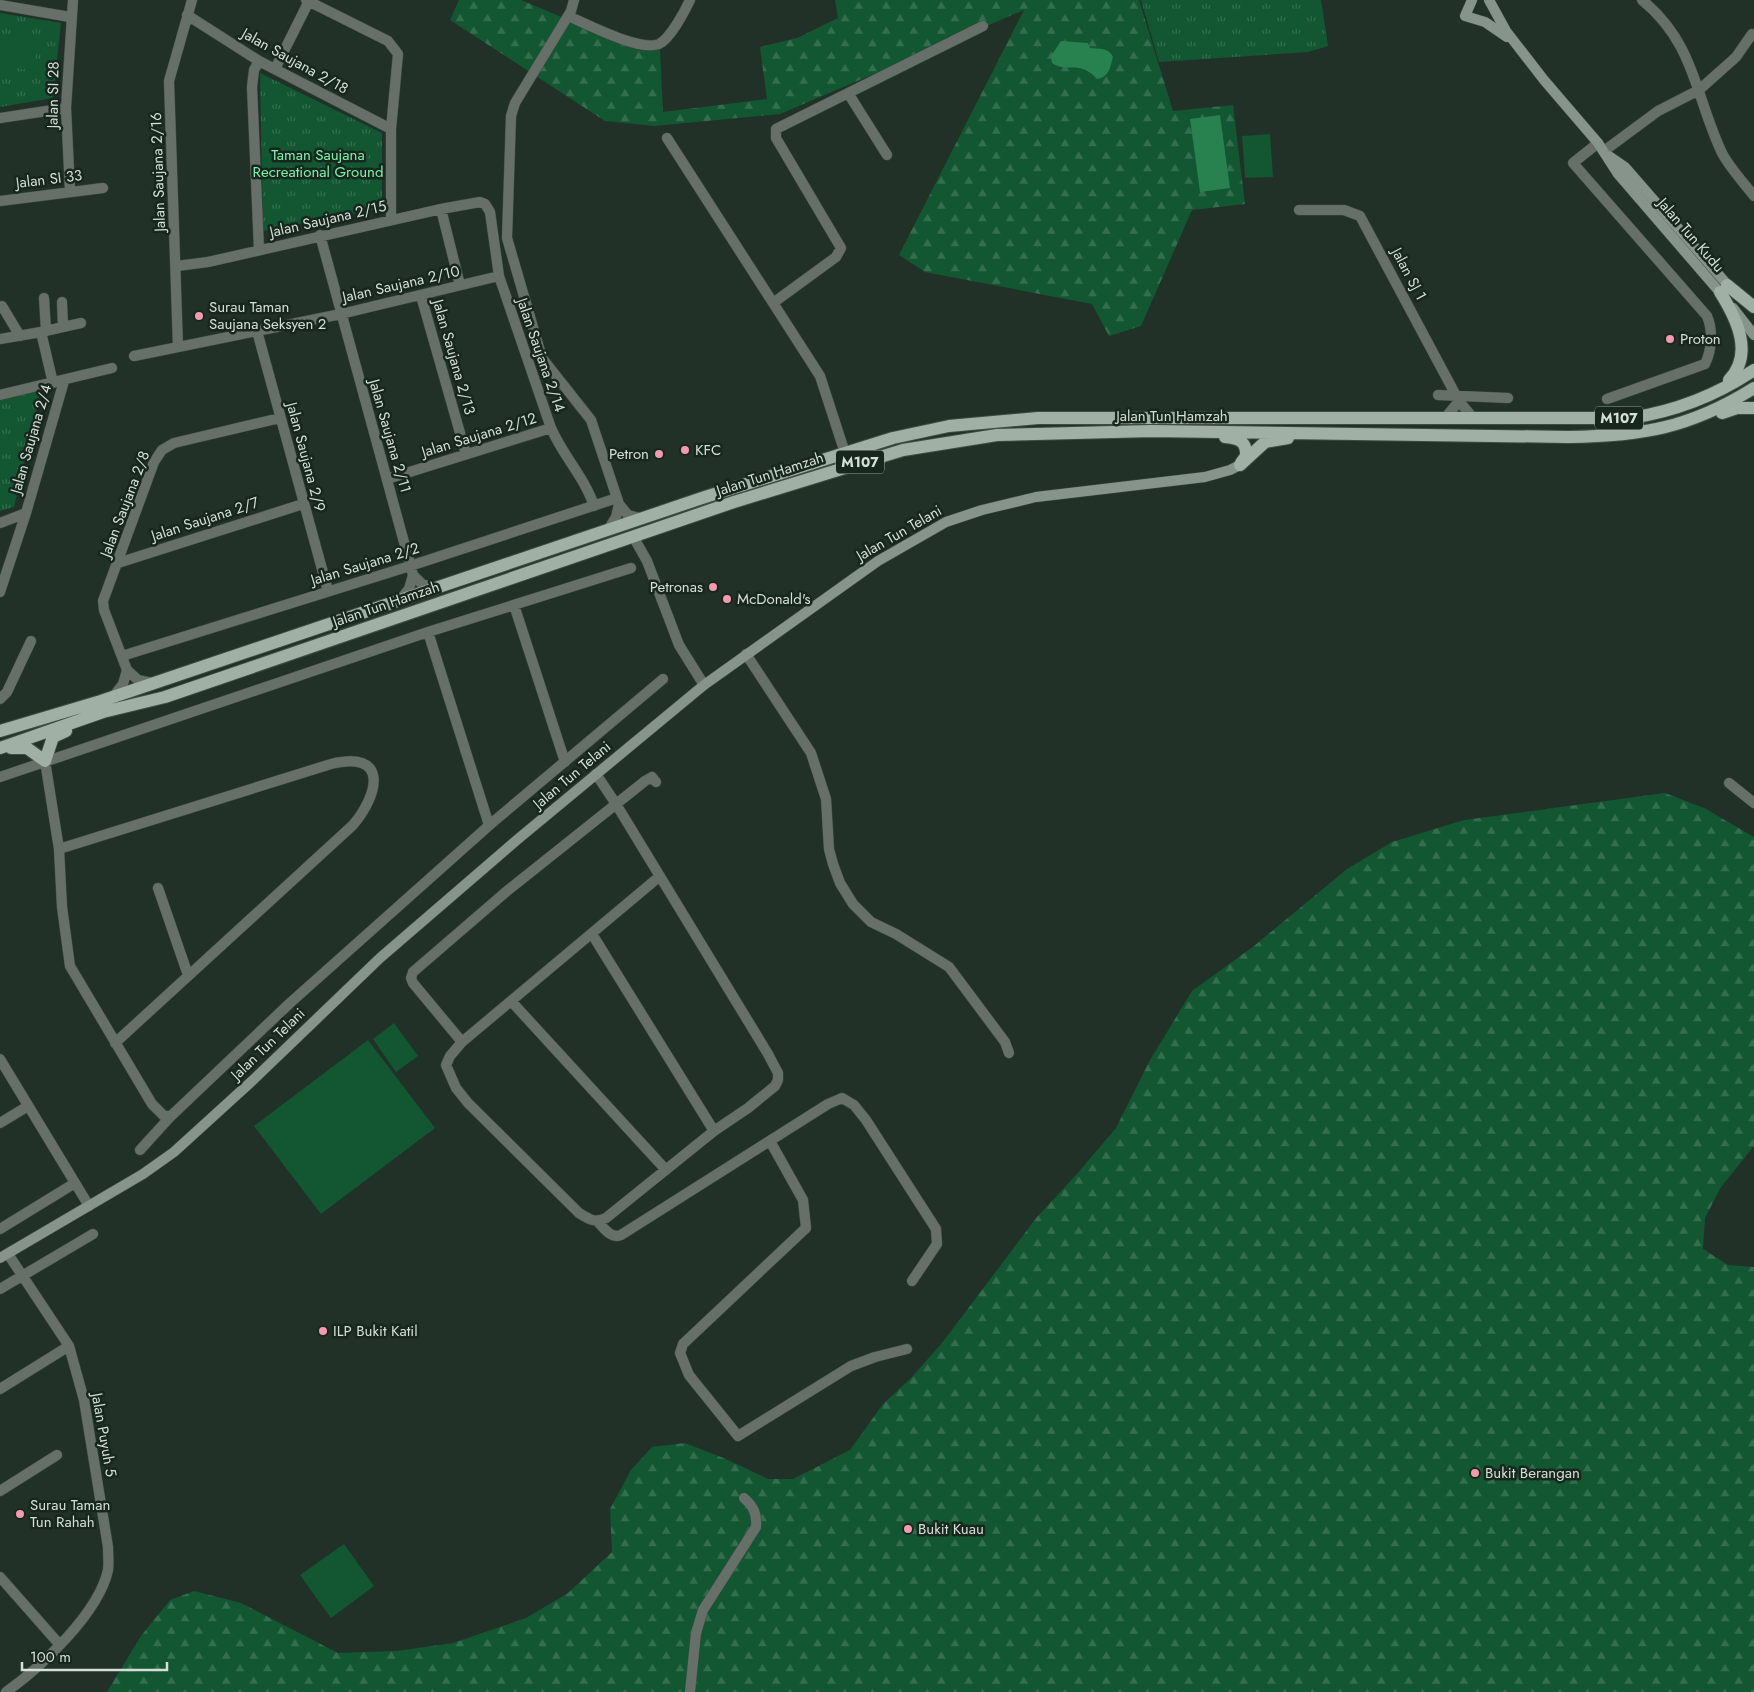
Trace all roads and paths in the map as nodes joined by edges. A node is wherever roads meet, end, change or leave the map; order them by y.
1 (73, 0) edge
2 (192, 0) edge
3 (574, 0) edge
4 (690, 0) edge
5 (1472, 0) edge
6 (1489, 0) edge
7 (1642, 0) edge
8 (307, 1) edge
9 (0, 5) edge
10 (187, 15) junction
11 (568, 16) junction
12 (70, 18) junction
13 (983, 26) dead end
14 (1752, 34) dead end
15 (1517, 46) junction
16 (259, 61) junction
17 (275, 69) junction
18 (1700, 90) junction
19 (848, 93) junction
20 (66, 108) junction
21 (0, 118) edge
22 (391, 129) junction
23 (667, 138) dead end
24 (1603, 149) junction
25 (887, 155) dead end
26 (103, 188) dead end
27 (70, 191) junction
28 (1754, 196) edge
29 (0, 201) edge
30 (508, 201) junction
31 (488, 208) junction
32 (441, 209) junction
33 (1299, 210) dead end
34 (392, 219) junction
35 (320, 235) junction
36 (259, 250) junction
37 (177, 266) junction
38 (499, 276) junction
39 (460, 285) junction
40 (1723, 288) junction
41 (421, 296) junction
42 (44, 298) dead end
43 (62, 302) dead end
44 (773, 303) junction
45 (2, 306) dead end
46 (1754, 307) edge
47 (341, 314) junction
48 (1754, 316) edge
49 (81, 323) dead end
50 (63, 327) junction
51 (257, 331) junction
52 (43, 332) junction
53 (1754, 335) edge
54 (20, 336) junction
55 (0, 340) edge
56 (178, 347) junction
57 (134, 356) dead end
58 (112, 368) dead end
59 (1754, 370) edge
60 (64, 381) junction
61 (53, 383) junction
62 (1754, 388) edge
63 (0, 395) edge
64 (1438, 395) dead end
65 (1458, 398) junction
66 (1508, 398) dead end
67 (1607, 399) dead end
68 (1695, 400) junction
69 (1754, 408) edge
70 (1446, 417) junction
71 (280, 418) junction
72 (1473, 418) junction
73 (550, 428) junction
74 (1662, 429) junction
75 (1152, 431) junction
76 (1355, 435) junction
77 (845, 453) junction
78 (466, 454) junction
79 (1240, 465) junction
80 (387, 479) junction
81 (618, 501) junction
82 (302, 504) junction
83 (594, 506) junction
84 (26, 513) junction
85 (640, 518) junction
86 (0, 523) edge
87 (608, 530) junction
88 (634, 538) junction
89 (118, 563) junction
90 (631, 568) dead end
91 (411, 571) junction
92 (436, 588) junction
93 (328, 591) junction
94 (0, 592) edge
95 (400, 600) junction
96 (514, 605) junction
97 (428, 632) junction
98 (31, 642) dead end
99 (746, 654) junction
100 (122, 656) junction
101 (127, 670) junction
102 (663, 679) dead end
103 (152, 683) junction
104 (704, 685) junction
105 (113, 697) junction
106 (165, 697) junction
107 (0, 699) edge
108 (0, 731) edge
109 (0, 750) edge
110 (45, 761) junction
111 (565, 762) junction
112 (596, 774) junction
113 (0, 777) edge
114 (656, 782) dead end
115 (1729, 783) dead end
116 (1754, 803) edge
117 (616, 804) junction
118 (490, 825) junction
119 (59, 849) junction
120 (660, 876) junction
121 (158, 888) dead end
122 (592, 934) junction
123 (188, 975) junction
124 (511, 1001) junction
125 (462, 1042) junction
126 (115, 1043) junction
127 (1009, 1053) dead end
128 (0, 1059) edge
129 (28, 1106) junction
130 (171, 1116) junction
131 (0, 1124) edge
132 (714, 1131) junction
133 (770, 1141) junction
134 (140, 1150) dead end
135 (666, 1170) junction
136 (75, 1183) junction
137 (89, 1206) junction
138 (598, 1222) junction
139 (0, 1229) edge
140 (94, 1234) dead end
141 (4, 1256) edge
142 (22, 1276) junction
143 (912, 1281) dead end
144 (0, 1289) edge
145 (69, 1346) junction
146 (907, 1349) dead end
147 (0, 1389) edge
148 (57, 1455) dead end
149 (0, 1491) edge
150 (744, 1498) dead end
151 (0, 1577) edge
152 (60, 1645) junction
153 (6, 1692) edge
154 (690, 1692) edge

1 - 12 street, Jalan SI 28
2 - 10 street, Jalan Saujana 2/16
3 - 11 street
4 - 11 street
5 - 15 street
6 - 15 street, Jalan Tun Kudu
7 - 18 street
8 - 17 street
8 - 22 street
9 - 12 street
10 - 16 street, Jalan Saujana 2/18
10 - 37 street, Jalan Saujana 2/16
11 - 30 street
12 - 20 street, Jalan SI 28
13 - 19 street
14 - 18 street
15 - 24 street, Jalan Tun Kudu
16 - 17 street, Jalan Saujana 2/18
16 - 36 street
17 - 22 street, Jalan Saujana 2/18
18 - 24 street
18 - 28 street
19 - 25 street
19 - 44 street
20 - 21 street
20 - 27 street, Jalan SI 28
22 - 34 street
23 - 44 street
24 - 40 street, Jalan Tun Kudu
24 - 67 street
26 - 27 street, Jalan SI 33
27 - 29 street, Jalan SI 33
30 - 31 street
30 - 81 street
31 - 32 street, Jalan Saujana 2/15
31 - 38 street, Jalan Saujana 2/14
32 - 34 street, Jalan Saujana 2/15
32 - 39 street
33 - 65 street, Jalan SJ 1
34 - 35 street, Jalan Saujana 2/15
35 - 36 street, Jalan Saujana 2/15
35 - 47 street, Jalan Saujana 2/11
36 - 37 street, Jalan Saujana 2/15
37 - 56 street, Jalan Saujana 2/16
38 - 39 street, Jalan Saujana 2/10
38 - 73 street, Jalan Saujana 2/14
39 - 41 street, Jalan Saujana 2/10
40 - 46 main road
40 - 48 street, Jalan Tun Kudu
40 - 53 street, Jalan Tun Kudu
40 - 68 main road
41 - 47 street, Jalan Saujana 2/10
41 - 78 street, Jalan Saujana 2/13
42 - 52 street
43 - 50 street
44 - 77 street
45 - 54 street
47 - 51 street, Jalan Saujana 2/10
47 - 80 street, Jalan Saujana 2/11
49 - 50 street
50 - 52 street
51 - 56 street, Jalan Saujana 2/10
51 - 71 street, Jalan Saujana 2/9
52 - 54 street
52 - 61 street
54 - 55 street
56 - 57 street, Jalan Saujana 2/10
58 - 60 street
59 - 68 main road, Jalan Tun Hamzah / M107
60 - 61 street
60 - 84 street, Jalan Saujana 2/4
61 - 63 street
62 - 74 main road, Jalan Tun Hamzah / M107
64 - 65 street
65 - 66 street
65 - 70 street
65 - 72 street, Jalan SJ 1
68 - 72 main road, Jalan Tun Hamzah / M107
69 - 74 main road
70 - 72 main road, Jalan Tun Hamzah / M107
70 - 77 main road, Jalan Tun Hamzah / M107
71 - 82 street, Jalan Saujana 2/9
71 - 89 street, Jalan Saujana 2/8
73 - 78 street, Jalan Saujana 2/12
73 - 83 street, Jalan Saujana 2/14
74 - 76 main road, Jalan Tun Hamzah / M107
75 - 76 main road, Jalan Tun Hamzah / M107
75 - 79 main road
75 - 88 main road, Jalan Tun Hamzah / M107
76 - 79 main road
77 - 85 main road, Jalan Tun Hamzah / M107
78 - 80 street, Jalan Saujana 2/12
79 - 99 street, Jalan Tun Telani
80 - 91 street, Jalan Saujana 2/11
81 - 83 street, Jalan Saujana 2/2
81 - 85 street
81 - 87 street
82 - 89 street, Jalan Saujana 2/7
82 - 93 street, Jalan Saujana 2/9
83 - 91 street, Jalan Saujana 2/2
84 - 86 street
84 - 94 street, Jalan Saujana 2/4
85 - 87 main road, Jalan Tun Hamzah / M107
87 - 92 main road, Jalan Tun Hamzah / M107
88 - 104 street
88 - 106 main road, Jalan Tun Hamzah / M107
89 - 100 street, Jalan Saujana 2/8
90 - 96 street
91 - 92 street
91 - 93 street, Jalan Saujana 2/2
91 - 95 street
92 - 95 main road, Jalan Tun Hamzah / M107
93 - 100 street, Jalan Saujana 2/2
95 - 103 main road, Jalan Tun Hamzah / M107
96 - 97 street
96 - 111 street
97 - 110 street
97 - 118 street
98 - 107 street
99 - 104 street, Jalan Tun Telani
99 - 127 street
100 - 101 street, Jalan Saujana 2/8
101 - 103 street
101 - 105 street
102 - 111 street
103 - 105 main road, Jalan Tun Hamzah / M107
104 - 112 street, Jalan Tun Telani
105 - 108 main road, Jalan Tun Hamzah / M107
106 - 109 main road, Jalan Tun Hamzah / M107
106 - 110 main road
109 - 110 main road
110 - 113 street
110 - 119 street
111 - 118 street
112 - 117 street
112 - 137 street, Jalan Tun Telani
114 - 117 street
115 - 116 street
117 - 120 street
117 - 125 street
118 - 130 street
119 - 123 street
119 - 126 street
120 - 122 street
120 - 132 street
121 - 123 street
122 - 124 street
122 - 132 street
123 - 126 street
124 - 125 street
124 - 135 street
125 - 138 street
126 - 130 street
128 - 129 street
129 - 131 street
129 - 136 street
130 - 134 street
132 - 135 street
133 - 138 street
133 - 143 street
133 - 146 street
135 - 138 street
136 - 137 street
136 - 139 street
137 - 141 street, Jalan Tun Telani
140 - 142 street
141 - 142 street, Jalan Puyuh 5
142 - 144 street
142 - 145 street, Jalan Puyuh 5
145 - 147 street
145 - 152 street, Jalan Puyuh 5
148 - 149 street
150 - 154 street
151 - 152 street
152 - 153 street, Jalan Puyuh 5

